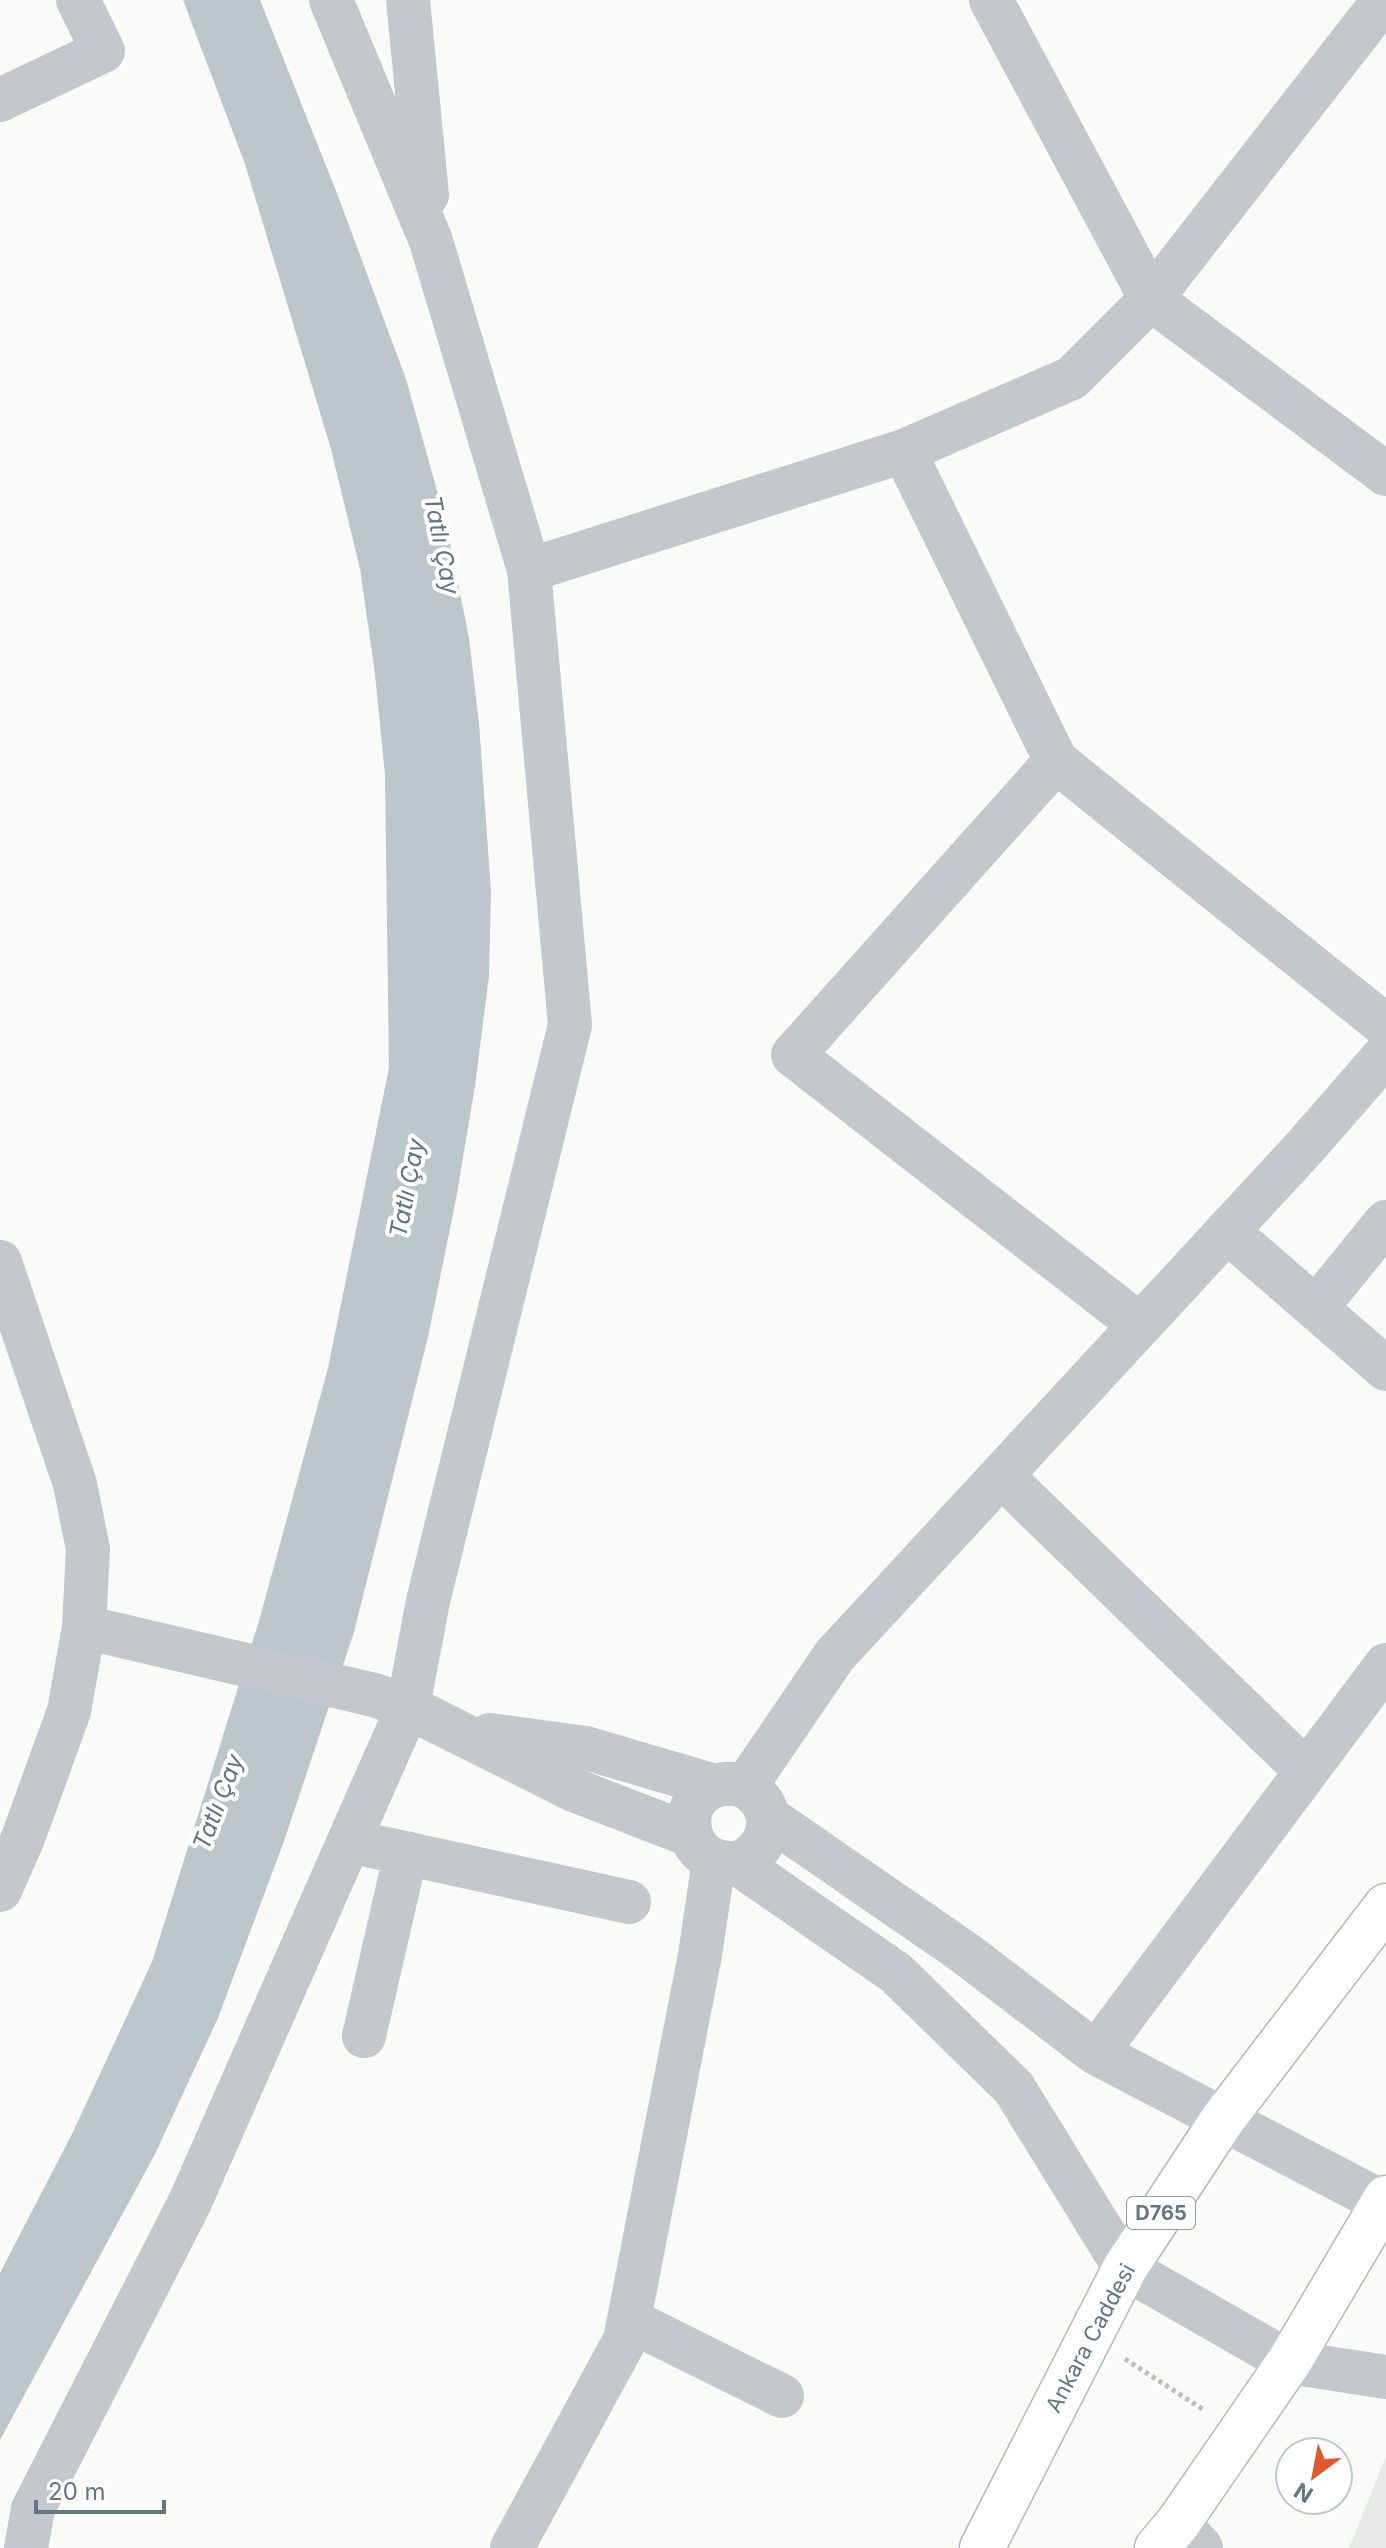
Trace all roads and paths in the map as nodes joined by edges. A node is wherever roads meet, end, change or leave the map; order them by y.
1 (78, 0) edge
2 (331, 0) edge
3 (408, 0) edge
4 (991, 0) edge
5 (1384, 0) edge
6 (0, 100) edge
7 (431, 241) junction
8 (1151, 299) junction
9 (904, 451) junction
10 (1386, 474) edge
11 (529, 570) junction
12 (1056, 761) junction
13 (1386, 1026) edge
14 (1386, 1054) edge
15 (1386, 1222) edge
16 (1227, 1231) junction
17 (0, 1262) edge
18 (1316, 1308) junction
19 (1140, 1325) junction
20 (1386, 1369) edge
21 (1002, 1476) junction
22 (84, 1627) junction
23 (1386, 1665) edge
24 (391, 1701) junction
25 (456, 1731) junction
26 (1305, 1770) junction
27 (743, 1797) junction
28 (349, 1841) junction
29 (406, 1853) junction
30 (715, 1853) junction
31 (0, 1890) edge
32 (629, 1902) dead end
33 (1386, 1906) edge
34 (364, 2036) dead end
35 (1096, 2053) junction
36 (1223, 2119) junction
37 (1385, 2202) edge
38 (1125, 2268) junction
39 (629, 2320) junction
40 (1090, 2335) junction
41 (1289, 2362) junction
42 (1386, 2377) edge
43 (782, 2396) dead end
44 (1239, 2433) junction
45 (30, 2528) edge
46 (1178, 2540) edge
47 (62, 2548) edge
48 (512, 2548) edge
49 (982, 2548) edge

1 - 6 street
2 - 7 street
3 - 7 street
4 - 8 street
5 - 8 street
7 - 11 street
8 - 9 street
8 - 10 street
9 - 11 street
9 - 12 street
11 - 24 street
12 - 13 street
12 - 19 street
14 - 16 street
15 - 18 street
16 - 18 street
16 - 19 street
17 - 22 street
18 - 20 street
19 - 21 street
21 - 26 street
21 - 27 street
22 - 24 street
22 - 31 street
23 - 26 street
24 - 25 street
24 - 28 street
25 - 27 street
25 - 30 street
26 - 35 street
27 - 30 street
27 - 30 street
27 - 35 street
28 - 29 street
28 - 45 street
29 - 32 street
29 - 34 street
30 - 38 street
30 - 39 street
33 - 36 highway, Ankara Caddesi / D765
35 - 36 street
36 - 37 street
36 - 38 highway, Ankara Caddesi / D765
37 - 41 highway
38 - 40 highway, Ankara Caddesi / D765
38 - 41 street
39 - 43 street
39 - 48 street
40 - 44 path
40 - 49 highway, Ankara Caddesi / D765
41 - 42 street
41 - 44 highway
44 - 46 highway
45 - 47 street

